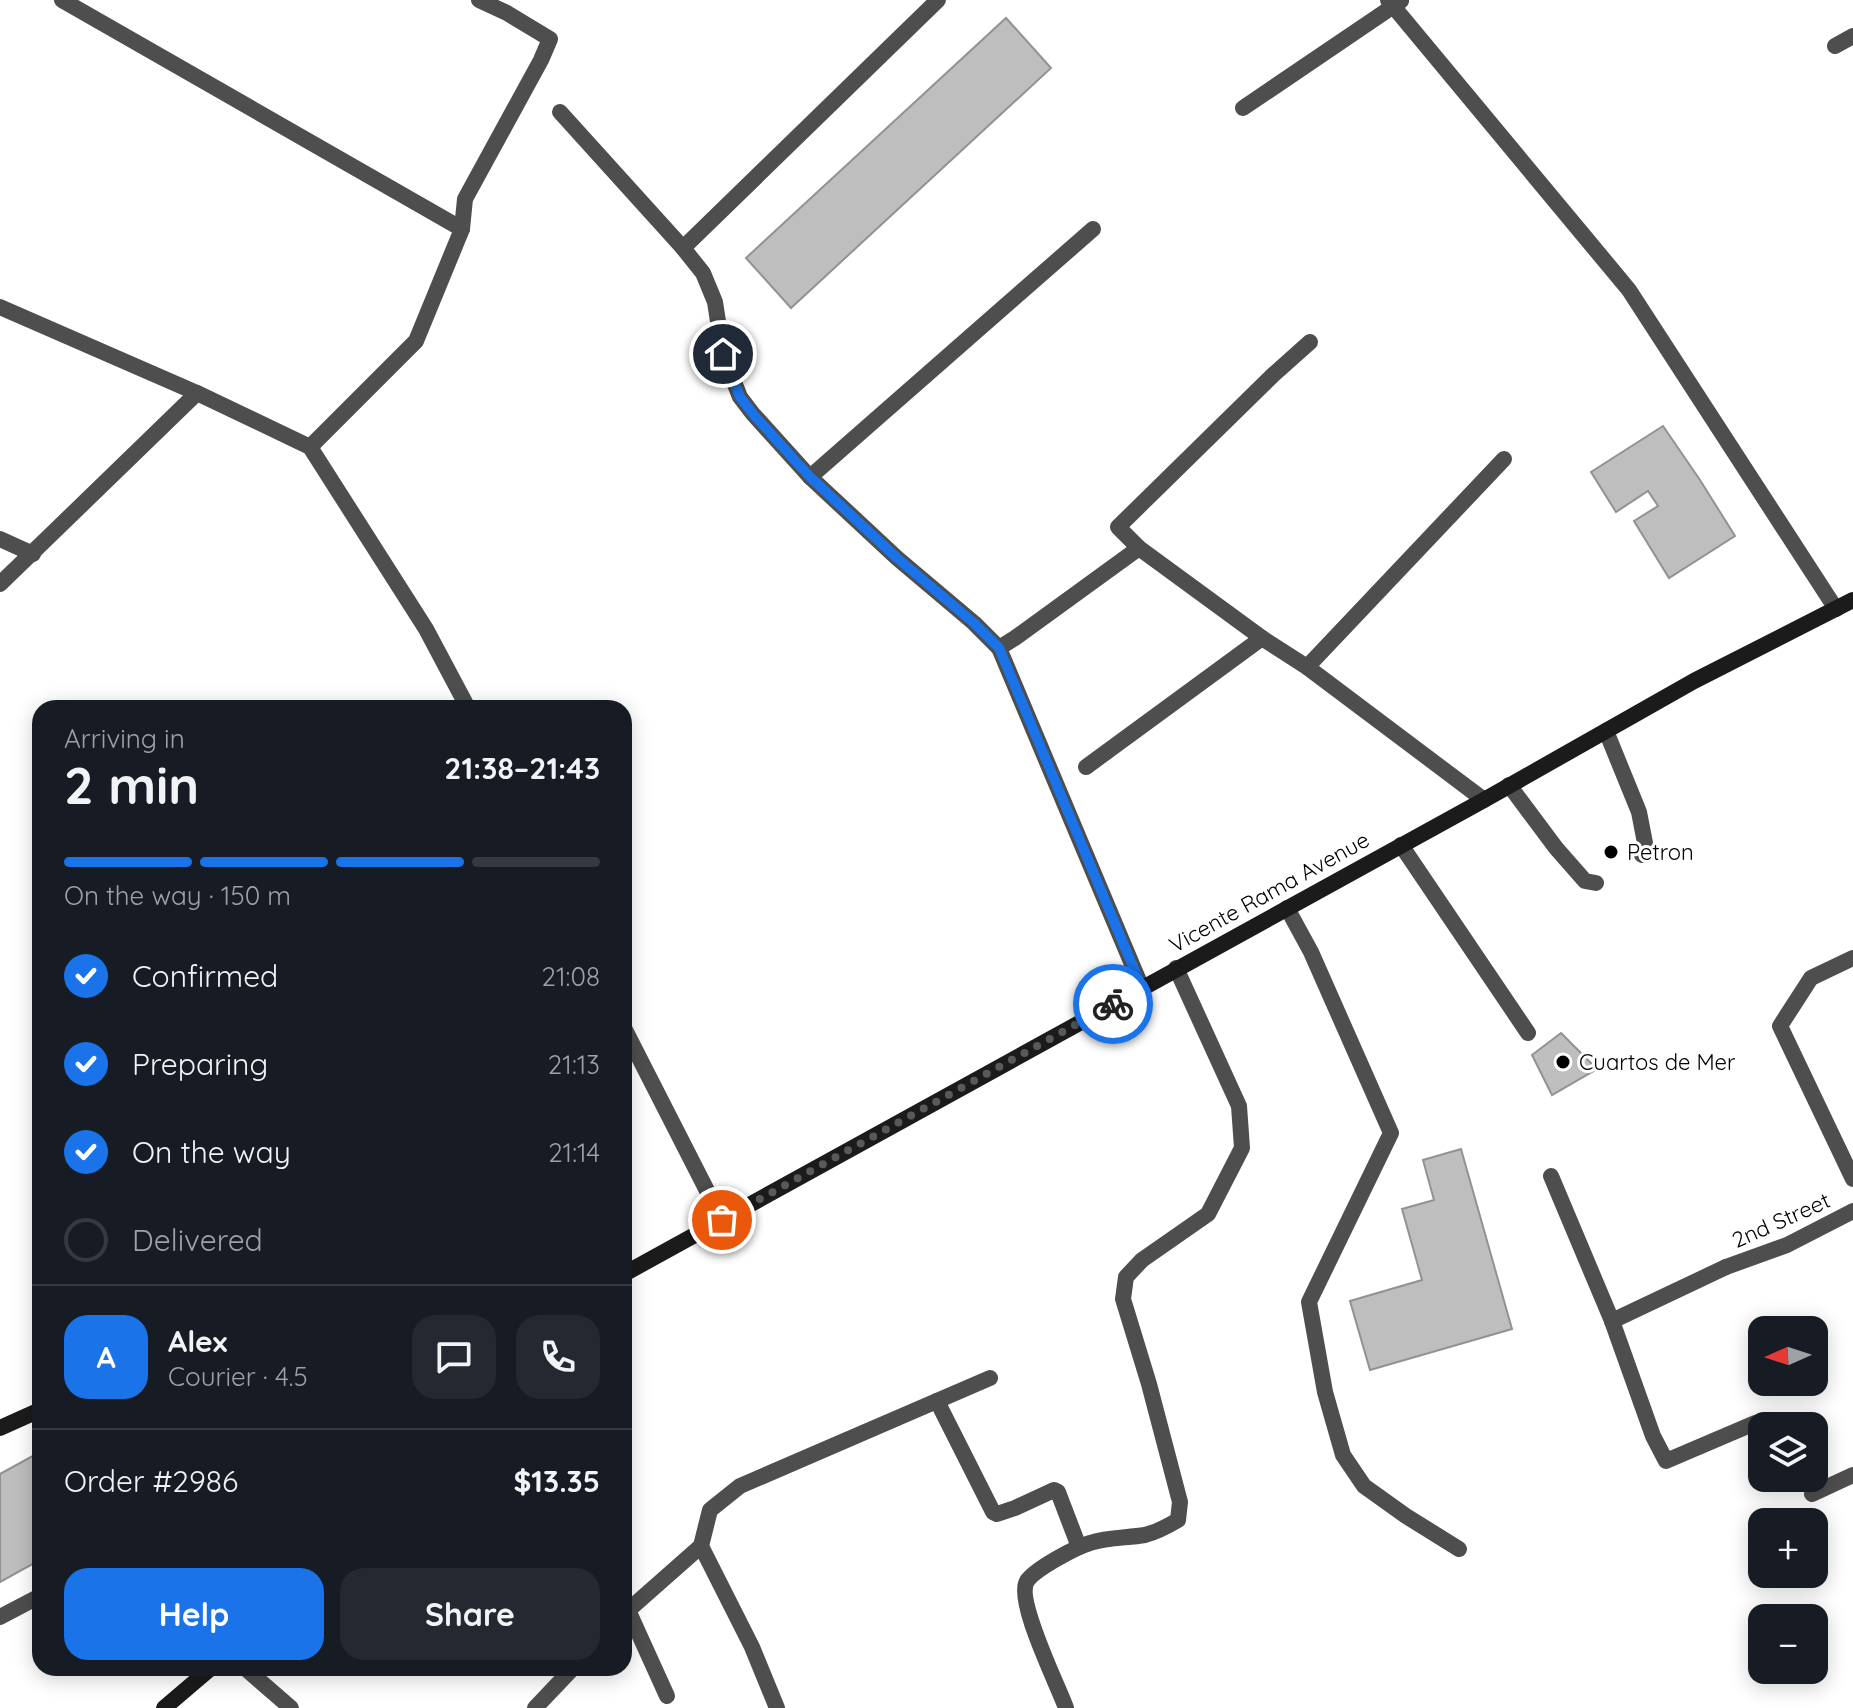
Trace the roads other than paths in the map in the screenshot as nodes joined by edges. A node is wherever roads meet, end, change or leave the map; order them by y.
1 (62, 0) edge
2 (479, 0) edge
3 (938, 0) edge
4 (1394, 2) edge
5 (510, 6) edge
6 (1853, 36) edge
7 (1835, 46) dead end
8 (1243, 108) dead end
9 (560, 112) dead end
10 (462, 229) junction
11 (1093, 229) dead end
12 (683, 248) junction
13 (0, 307) edge
14 (1310, 342) dead end
15 (197, 393) junction
16 (310, 447) junction
17 (1504, 459) dead end
18 (810, 477) junction
19 (0, 539) edge
20 (1139, 548) junction
21 (33, 554) junction
22 (0, 584) edge
23 (1853, 600) edge
24 (1836, 609) junction
25 (1262, 638) junction
26 (999, 648) junction
27 (1307, 667) junction
28 (464, 700) edge
29 (1606, 731) junction
30 (1086, 767) dead end
31 (1509, 785) junction
32 (1484, 800) junction
33 (1401, 845) junction
34 (1642, 855) dead end
35 (1596, 883) dead end
36 (1287, 908) junction
37 (1853, 958) edge
38 (1176, 968) junction
39 (1142, 988) junction
40 (1528, 1033) dead end
41 (632, 1044) edge
42 (1551, 1176) dead end
43 (1853, 1179) edge
44 (1853, 1211) edge
45 (722, 1220) junction
46 (632, 1270) edge
47 (1612, 1321) junction
48 (990, 1378) dead end
49 (937, 1401) junction
50 (32, 1414) edge
51 (1748, 1426) edge
52 (0, 1428) edge
53 (1853, 1475) edge
54 (1812, 1494) dead end
55 (701, 1546) junction
56 (1079, 1547) junction
57 (1459, 1549) dead end
58 (32, 1600) edge
59 (632, 1607) edge
60 (0, 1617) edge
61 (632, 1624) edge
62 (202, 1676) edge
63 (254, 1676) edge
64 (565, 1676) edge
65 (667, 1696) dead end
66 (164, 1708) edge
67 (291, 1708) edge
68 (535, 1708) edge
69 (777, 1708) edge
70 (1066, 1708) edge

1 - 10 street
2 - 5 street
3 - 12 street
4 - 8 street
4 - 24 street
5 - 10 street
6 - 7 street
9 - 12 street
10 - 16 street
11 - 18 street
12 - 18 street
13 - 15 street
14 - 20 street
15 - 16 street
15 - 21 street
16 - 28 street
17 - 27 street
18 - 26 street
19 - 21 street
20 - 25 street
20 - 26 street
21 - 22 street
23 - 24 main road, Vicente Rama Avenue
24 - 29 main road, Vicente Rama Avenue
25 - 27 street
25 - 30 street
26 - 39 street
27 - 32 street
29 - 31 main road, Vicente Rama Avenue
29 - 34 street
31 - 32 main road, Vicente Rama Avenue
31 - 35 street
32 - 33 main road, Vicente Rama Avenue
33 - 36 main road, Vicente Rama Avenue
33 - 40 street
36 - 38 main road, Vicente Rama Avenue
36 - 57 street
37 - 43 street
38 - 39 main road, Vicente Rama Avenue
38 - 56 street
39 - 45 main road, Vicente Rama Avenue
41 - 45 street
42 - 47 street
44 - 47 street, 2nd Street
45 - 46 main road, Vicente Rama Avenue
47 - 51 street
48 - 49 street
49 - 55 street
49 - 56 street
50 - 52 main road
53 - 54 street
55 - 59 street
55 - 69 street
56 - 70 street
58 - 60 street
61 - 65 street
62 - 66 main road
63 - 67 street
64 - 68 street

